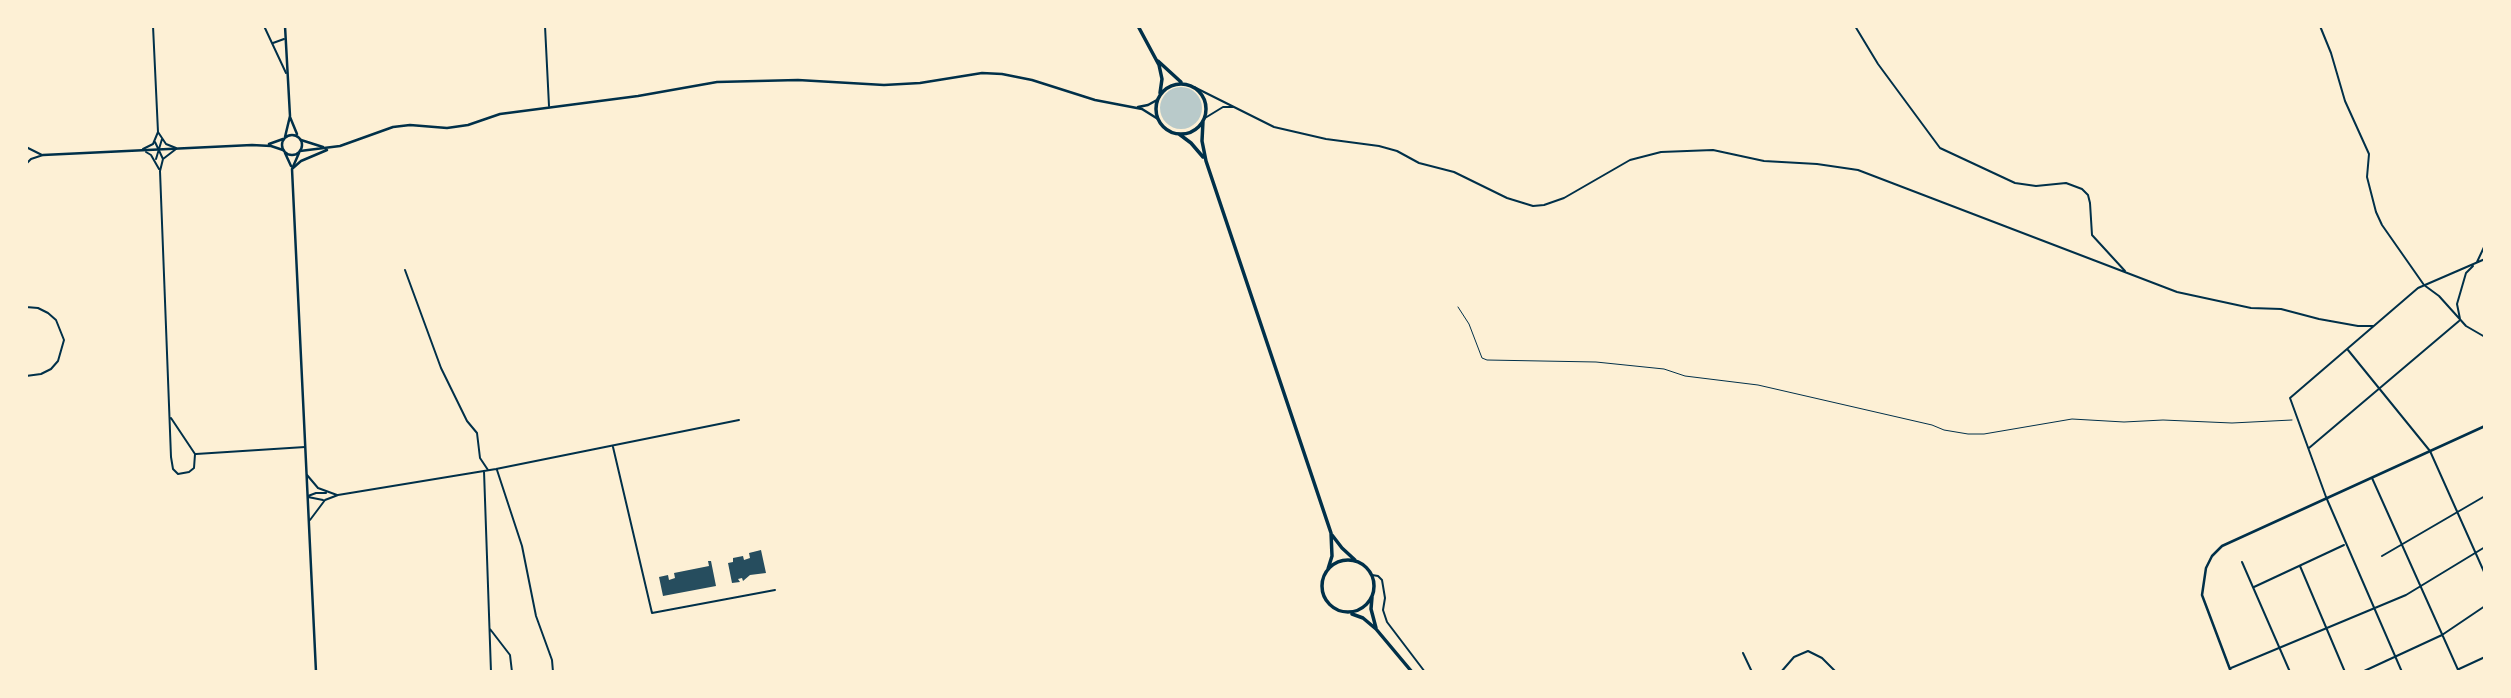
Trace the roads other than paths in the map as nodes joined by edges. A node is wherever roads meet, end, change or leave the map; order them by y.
1 (153, 26) edge
2 (264, 26) edge
3 (285, 26) edge
4 (545, 26) edge
5 (1138, 26) edge
6 (1855, 26) edge
7 (2320, 26) edge
8 (286, 37) junction
9 (272, 43) junction
10 (1156, 58) junction
11 (287, 74) junction
12 (1182, 83) junction
13 (1194, 87) junction
14 (1158, 97) junction
15 (549, 106) junction
16 (1234, 107) junction
17 (1131, 108) junction
18 (290, 116) junction
19 (1158, 119) junction
20 (1204, 120) junction
21 (158, 132) junction
22 (1179, 134) junction
23 (284, 138) junction
24 (162, 139) junction
25 (300, 139) junction
26 (155, 141) junction
27 (266, 145) junction
28 (26, 147) edge
29 (177, 148) junction
30 (329, 148) junction
31 (159, 149) junction
32 (142, 150) junction
33 (32, 152) junction
34 (284, 152) junction
35 (300, 152) junction
36 (26, 153) edge
37 (43, 155) junction
38 (26, 157) edge
39 (31, 159) junction
40 (163, 159) junction
41 (155, 160) junction
42 (1206, 161) junction
43 (26, 164) edge
44 (292, 169) junction
45 (160, 171) junction
46 (2485, 244) edge
47 (2485, 259) edge
48 (2476, 263) junction
49 (405, 270) dead end
50 (2125, 272) junction
51 (26, 274) edge
52 (2424, 285) junction
53 (27, 307) edge
54 (2460, 320) junction
55 (2373, 326) junction
56 (2485, 337) edge
57 (2347, 349) junction
58 (26, 376) edge
59 (2380, 388) junction
60 (171, 418) junction
61 (739, 420) dead end
62 (2485, 426) edge
63 (612, 446) junction
64 (305, 447) junction
65 (2308, 449) junction
66 (2431, 451) junction
67 (195, 454) junction
68 (496, 469) junction
69 (486, 471) junction
70 (306, 474) junction
71 (2372, 477) junction
72 (327, 493) junction
73 (338, 495) junction
74 (2485, 496) edge
75 (307, 497) junction
76 (2326, 497) junction
77 (325, 500) junction
78 (2457, 512) junction
79 (308, 523) junction
80 (1331, 533) junction
81 (2346, 544) junction
82 (2402, 544) junction
83 (2485, 547) edge
84 (2475, 553) junction
85 (2382, 556) dead end
86 (1356, 561) junction
87 (2242, 562) dead end
88 (2300, 566) junction
89 (1328, 569) junction
90 (2485, 574) edge
91 (1372, 576) junction
92 (2253, 587) junction
93 (2421, 587) junction
94 (775, 590) dead end
95 (1372, 597) junction
96 (2485, 606) edge
97 (2375, 610) junction
98 (1343, 612) junction
99 (489, 628) junction
100 (1376, 629) junction
101 (2326, 629) junction
102 (2442, 635) junction
103 (2280, 648) junction
104 (1743, 653) dead end
105 (2395, 656) junction
106 (2485, 657) edge
107 (2231, 670) edge
108 (2458, 670) edge
109 (316, 672) edge
110 (491, 672) edge
111 (512, 672) edge
112 (553, 672) edge
113 (1412, 672) edge
114 (1425, 672) edge
115 (1752, 672) edge
116 (1781, 672) edge
117 (1836, 672) edge
118 (2290, 672) edge
119 (2345, 672) edge
120 (2362, 672) edge
121 (2402, 672) edge

1 - 21 street
2 - 9 street
3 - 8 street
4 - 15 street
5 - 10 main road
6 - 50 street
7 - 52 street
8 - 9 street
8 - 11 street
9 - 11 street
10 - 12 main road
10 - 14 main road
11 - 18 street
12 - 13 main road
12 - 14 main road
13 - 16 street
13 - 20 main road
14 - 17 street
14 - 19 main road
15 - 17 street
15 - 30 street
16 - 20 street
16 - 50 street
17 - 19 street
18 - 23 street
18 - 25 street
19 - 22 main road
20 - 22 main road
20 - 42 main road
21 - 24 street
21 - 26 street
22 - 42 main road
23 - 25 street
23 - 27 street
23 - 34 street
24 - 29 street
24 - 31 street
25 - 30 street
25 - 35 street
26 - 31 street
26 - 32 street
27 - 29 street
27 - 34 street
28 - 33 street
29 - 31 street
29 - 40 street
30 - 35 street
30 - 44 street
31 - 32 street
31 - 40 street
31 - 41 street
32 - 37 street
32 - 41 street
33 - 36 street
33 - 37 street
34 - 35 street
34 - 44 street
35 - 44 street
37 - 39 street
38 - 39 street
39 - 43 street
40 - 45 street
41 - 45 street
42 - 80 main road
44 - 64 street
45 - 60 street
46 - 48 street
47 - 48 street
48 - 52 street
48 - 54 street
49 - 69 street
50 - 55 street
51 - 53 street
52 - 54 street
52 - 55 street
53 - 58 street
54 - 56 street
54 - 59 street
55 - 57 street
57 - 59 street
57 - 65 street
59 - 65 street
59 - 66 street
60 - 67 street
60 - 67 street
61 - 63 street
62 - 66 street
63 - 68 street
63 - 94 street
64 - 67 street
64 - 70 street
65 - 76 street
66 - 71 street
66 - 78 street
68 - 69 street
68 - 112 street
69 - 73 street
69 - 99 street
70 - 72 street
70 - 75 street
71 - 76 street
71 - 82 street
72 - 73 street
72 - 75 street
73 - 77 street
74 - 78 street
75 - 77 street
75 - 79 street
76 - 81 street
76 - 107 street
77 - 79 street
78 - 82 street
78 - 84 street
79 - 109 street
80 - 86 main road
80 - 89 main road
81 - 88 street
81 - 97 street
82 - 85 street
82 - 93 street
83 - 84 street
84 - 90 street
84 - 93 street
86 - 89 main road
86 - 91 main road
87 - 92 street
88 - 92 street
88 - 101 street
89 - 98 main road
91 - 95 main road
91 - 114 street
92 - 103 street
93 - 97 street
93 - 102 street
95 - 98 main road
95 - 100 main road
96 - 102 street
97 - 101 street
97 - 105 street
98 - 100 main road
99 - 110 street
99 - 111 street
100 - 113 main road
101 - 103 street
101 - 119 street
102 - 105 street
102 - 108 street
103 - 107 street
103 - 118 street
104 - 115 street
105 - 120 street
105 - 121 street
106 - 108 street
116 - 117 street

